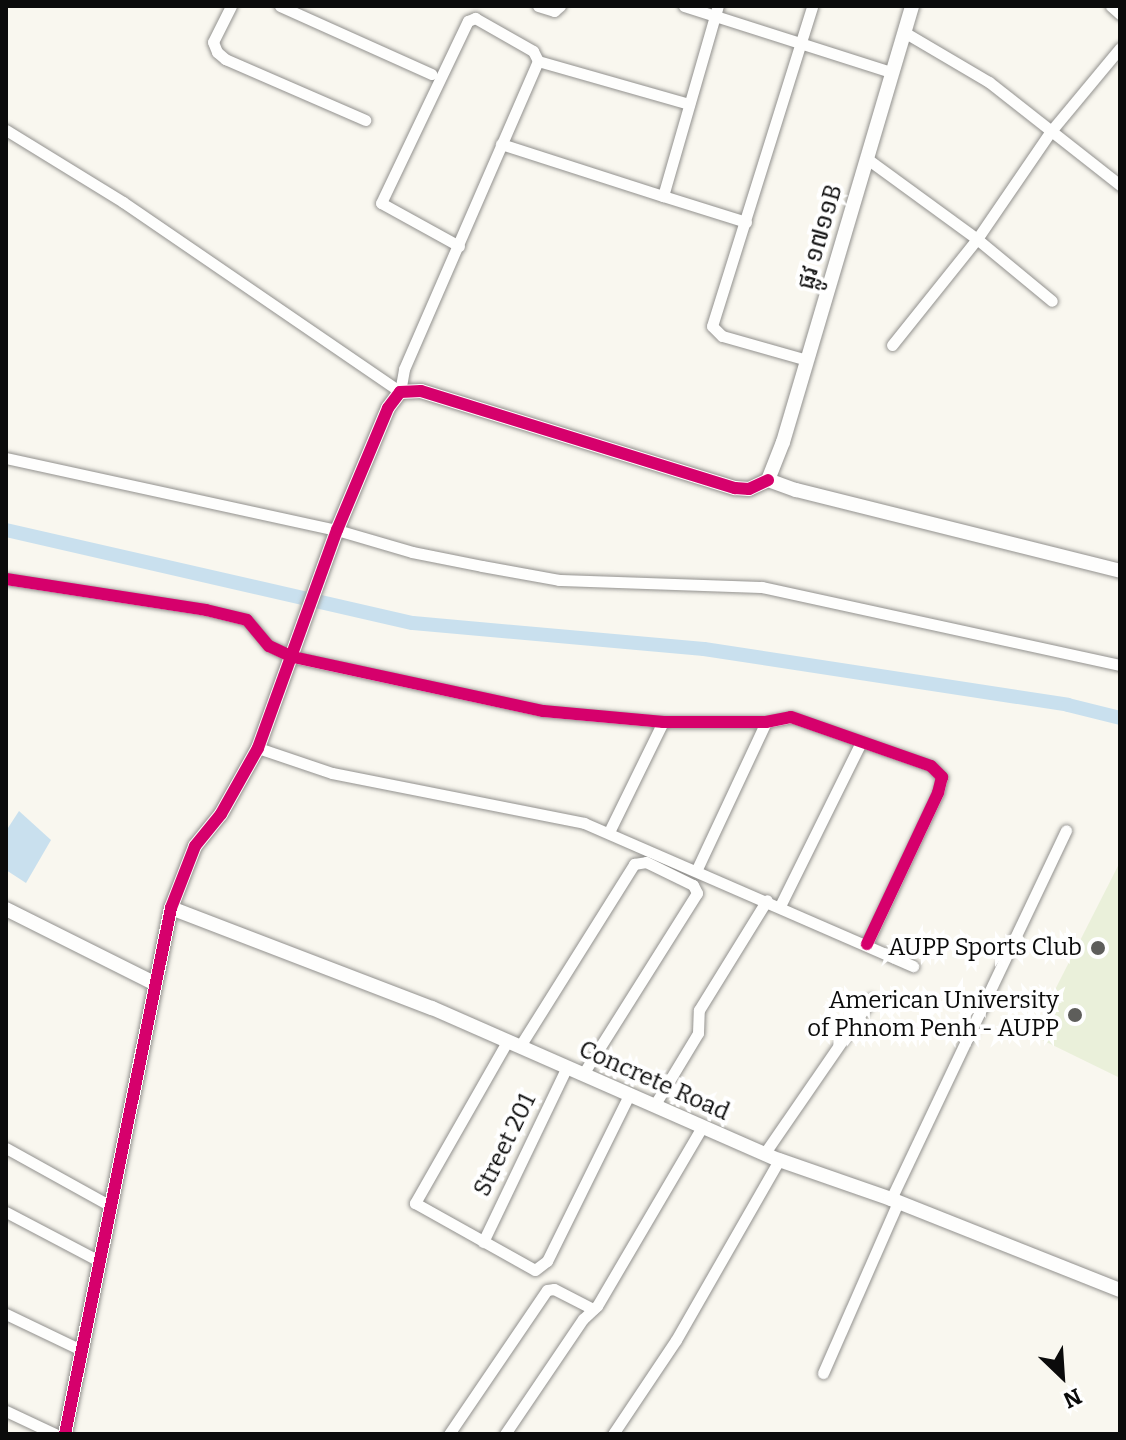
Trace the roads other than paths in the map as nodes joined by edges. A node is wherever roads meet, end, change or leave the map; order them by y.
1 (231, 6) edge
2 (280, 6) edge
3 (538, 6) edge
4 (560, 6) edge
5 (684, 6) edge
6 (812, 6) edge
7 (912, 6) edge
8 (1111, 6) edge
9 (716, 11) edge
10 (1120, 14) edge
11 (904, 32) junction
12 (802, 44) junction
13 (1120, 48) edge
14 (538, 61) junction
15 (891, 72) junction
16 (431, 74) dead end
17 (689, 104) junction
18 (365, 120) dead end
19 (6, 130) edge
20 (1051, 131) junction
21 (501, 144) junction
22 (866, 158) junction
23 (1120, 185) edge
24 (663, 196) junction
25 (746, 222) junction
26 (977, 239) junction
27 (459, 246) junction
28 (1052, 301) dead end
29 (892, 345) dead end
30 (807, 360) junction
31 (400, 392) junction
32 (6, 458) edge
33 (768, 480) junction
34 (335, 536) junction
35 (1120, 571) edge
36 (6, 579) edge
37 (295, 651) junction
38 (1120, 665) edge
39 (663, 722) junction
40 (766, 722) junction
41 (861, 742) junction
42 (258, 748) junction
43 (1066, 830) dead end
44 (609, 832) junction
45 (697, 869) junction
46 (767, 900) junction
47 (780, 906) junction
48 (171, 908) junction
49 (6, 909) edge
50 (867, 944) junction
51 (913, 966) dead end
52 (154, 983) junction
53 (871, 999) dead end
54 (514, 1043) junction
55 (567, 1067) junction
56 (583, 1074) junction
57 (629, 1095) junction
58 (654, 1106) junction
59 (702, 1127) junction
60 (6, 1148) edge
61 (764, 1154) junction
62 (779, 1160) junction
63 (894, 1200) junction
64 (109, 1205) junction
65 (6, 1212) edge
66 (483, 1242) junction
67 (99, 1261) junction
68 (1120, 1290) edge
69 (593, 1309) junction
70 (6, 1314) edge
71 (81, 1350) junction
72 (823, 1373) dead end
73 (6, 1411) edge
74 (55, 1434) edge
75 (65, 1434) edge
76 (449, 1434) edge
77 (505, 1434) edge
78 (613, 1434) edge

1 - 18 street
2 - 16 street
3 - 4 street
5 - 9 street
6 - 12 street
7 - 11 street, ផ្លូវ ១៧១១B
8 - 10 street
9 - 12 street
9 - 17 street
11 - 15 street, ផ្លូវ ១៧១១B
11 - 20 street
12 - 15 street
12 - 25 street
13 - 20 street
14 - 17 street
14 - 21 street
14 - 27 street
15 - 22 street, ផ្លូវ ១៧១១B
17 - 24 street
19 - 31 street
20 - 23 street
20 - 26 street
21 - 24 street
21 - 27 street
22 - 26 street
22 - 30 street, ផ្លូវ ១៧១១B
24 - 25 street
25 - 30 street
26 - 28 street
26 - 29 street
27 - 31 street
30 - 33 street, ផ្លូវ ១៧១១B
31 - 33 street
31 - 34 street
32 - 34 street
33 - 35 street
34 - 37 street
34 - 38 street
36 - 37 street
37 - 39 street
37 - 42 street
39 - 40 street
39 - 44 street
40 - 41 street
40 - 45 street
41 - 47 street
41 - 50 street
42 - 44 street
42 - 48 street
43 - 63 street
44 - 45 street
45 - 46 street
46 - 47 street
46 - 58 street
47 - 50 street
48 - 52 street
48 - 54 street, Concrete Road
49 - 52 street
50 - 51 street
52 - 64 street
53 - 61 street
54 - 55 street, Concrete Road
54 - 56 street
54 - 66 street
55 - 56 street, Concrete Road
55 - 66 street, Street 201
56 - 57 street, Concrete Road
57 - 58 street, Concrete Road
57 - 66 street
58 - 59 street, Concrete Road
59 - 61 street, Concrete Road
59 - 69 street
60 - 64 street
61 - 62 street, Concrete Road
62 - 63 street, Concrete Road
62 - 78 street
63 - 68 street, Concrete Road
63 - 72 street
64 - 67 street
65 - 67 street
67 - 71 street
69 - 76 street
69 - 77 street
70 - 71 street
71 - 75 street
73 - 74 street

